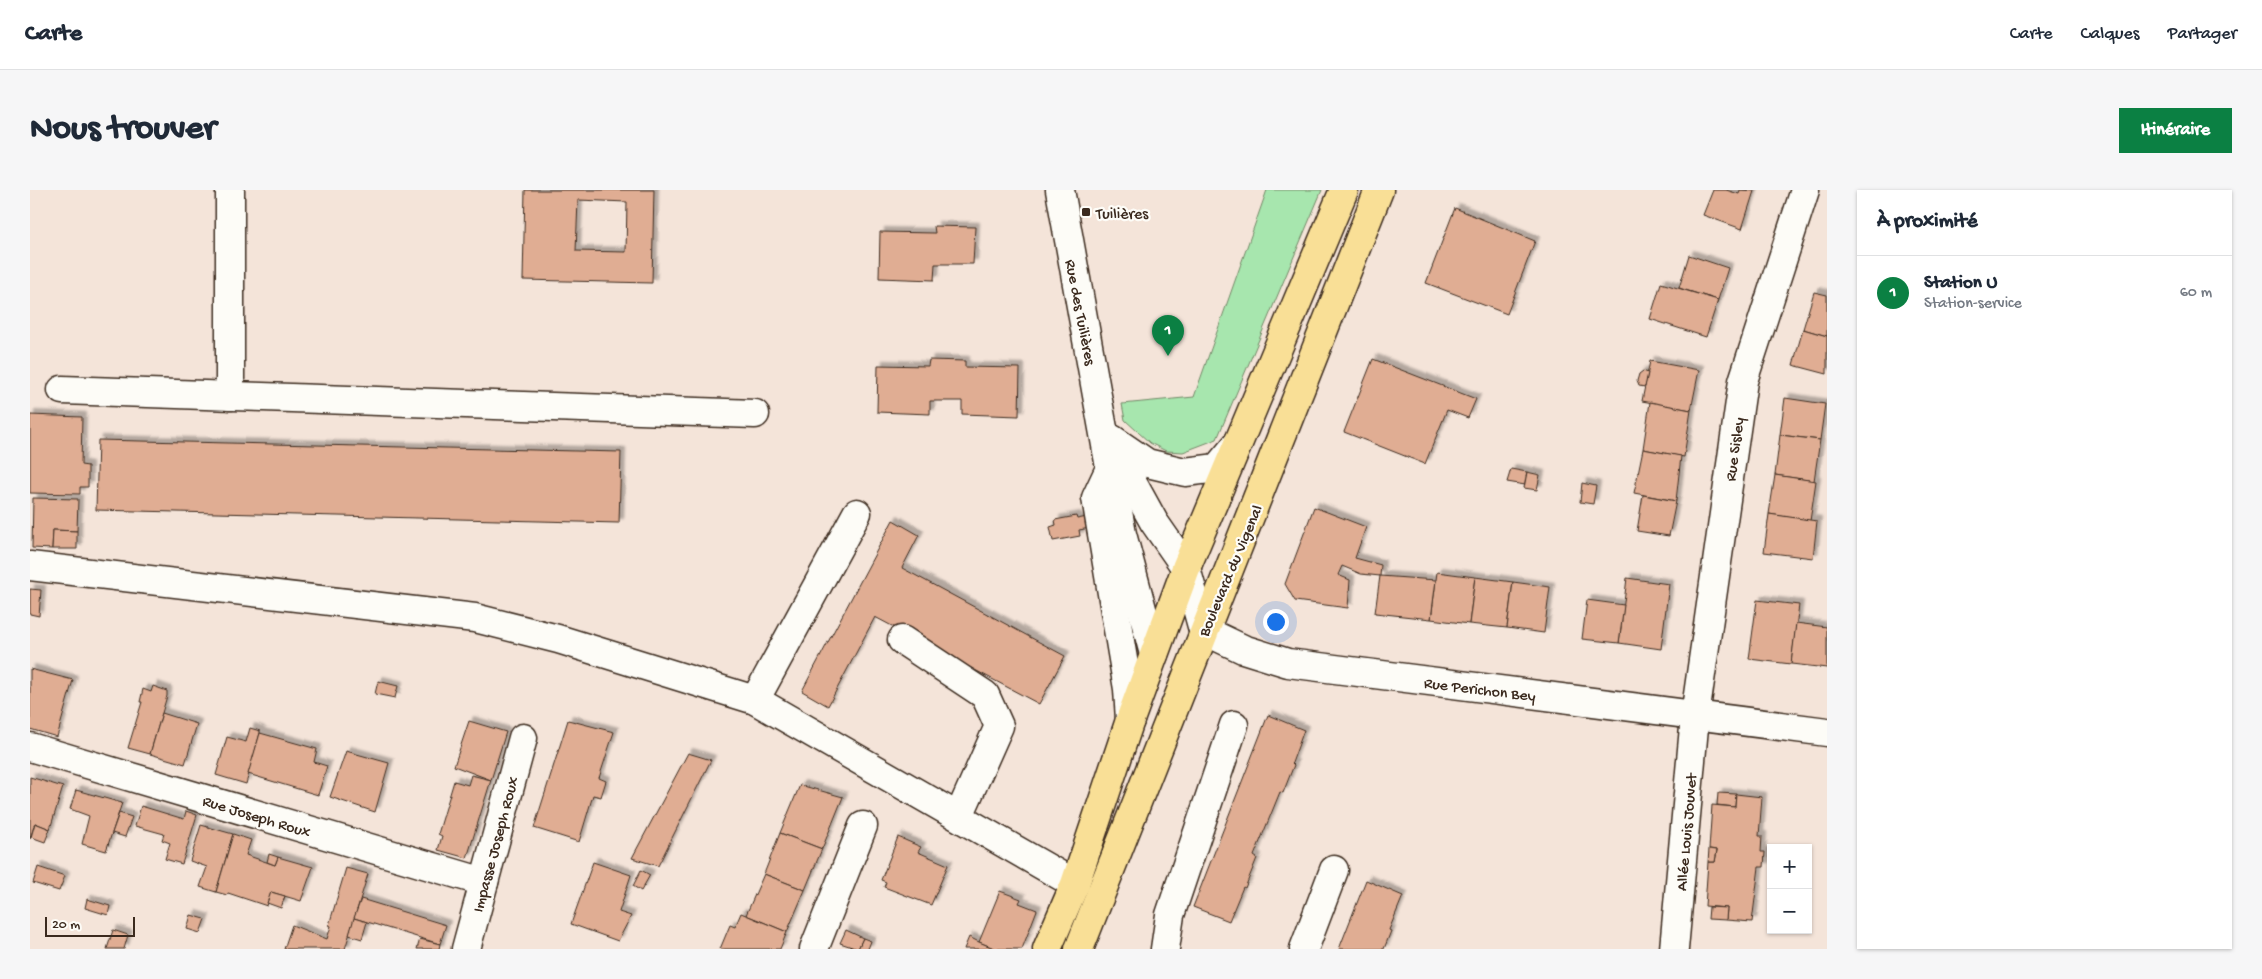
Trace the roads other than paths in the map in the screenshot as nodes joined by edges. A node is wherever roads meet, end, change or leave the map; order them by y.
1 (230, 190) edge
2 (1060, 190) edge
3 (1344, 190) edge
4 (1379, 190) edge
5 (1806, 190) edge
6 (62, 390) dead end
7 (230, 396) junction
8 (755, 414) dead end
9 (1105, 433) junction
10 (1240, 440) junction
11 (1111, 466) junction
12 (857, 514) dead end
13 (30, 566) edge
14 (1186, 568) junction
15 (1203, 630) junction
16 (902, 640) dead end
17 (1154, 654) junction
18 (755, 700) junction
19 (1695, 716) junction
20 (1130, 720) junction
21 (1234, 725) dead end
22 (1827, 732) edge
23 (523, 738) dead end
24 (30, 747) edge
25 (959, 816) junction
26 (863, 826) dead end
27 (1334, 870) dead end
28 (484, 882) junction
29 (1075, 884) junction
30 (466, 949) edge
31 (814, 949) edge
32 (1047, 949) edge
33 (1079, 949) edge
34 (1165, 949) edge
35 (1304, 949) edge
36 (1674, 949) edge

1 - 7 street
2 - 9 street, Rue des Tuilières
3 - 10 main road
4 - 15 main road, Boulevard du Vigenal
5 - 19 street, Rue Sisley
6 - 7 street
7 - 8 street
9 - 10 street
9 - 11 street, Rue des Tuilières
9 - 14 street, Rue des Tuilières
10 - 14 main road
11 - 17 street, Rue des Tuilières
11 - 20 street
12 - 18 street
13 - 18 street
14 - 15 street
14 - 17 main road
15 - 19 street, Rue Perichon Bey
15 - 33 main road, Boulevard du Vigenal
16 - 25 street
17 - 20 main road
18 - 25 street
19 - 22 street, Rue Perichon Bey
19 - 36 street, Allée Louis Jouvet
20 - 29 main road
21 - 34 street
23 - 28 street, Impasse Joseph Roux
24 - 28 street, Rue Joseph Roux
25 - 29 street
26 - 31 street
27 - 35 street
28 - 30 street, Impasse Joseph Roux
29 - 32 main road

